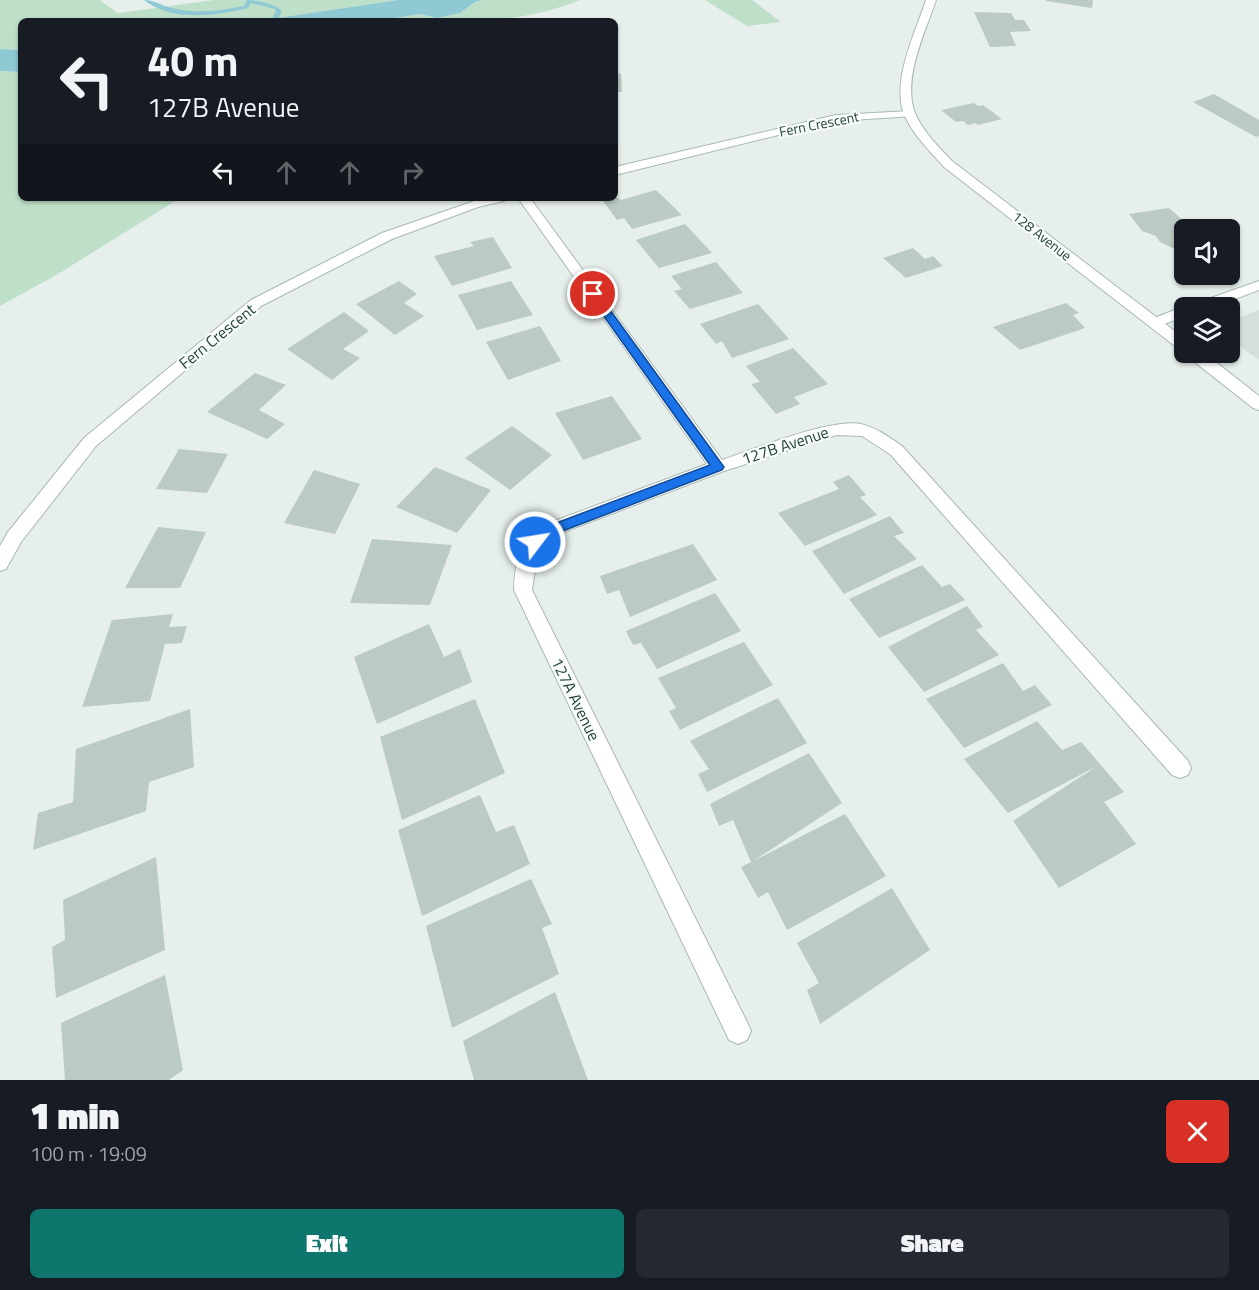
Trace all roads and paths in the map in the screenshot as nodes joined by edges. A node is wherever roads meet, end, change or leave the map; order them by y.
1 (931, 0) edge
2 (910, 114) junction
3 (618, 170) edge
4 (487, 201) edge
5 (526, 201) edge
6 (1259, 285) edge
7 (1226, 297) edge
8 (1174, 315) edge
9 (1154, 323) junction
10 (1174, 338) edge
11 (1206, 363) edge
12 (1259, 404) edge
13 (718, 467) junction
14 (0, 564) edge
15 (1180, 768) dead end
16 (738, 1031) dead end

1 - 2 street
2 - 3 street, Fern Crescent
2 - 9 street, 128 Avenue
4 - 14 street, Fern Crescent
5 - 13 street
6 - 7 street
8 - 9 street
9 - 10 street, 128 Avenue
11 - 12 street
13 - 15 street, 127B Avenue
13 - 16 street, 127A Avenue

